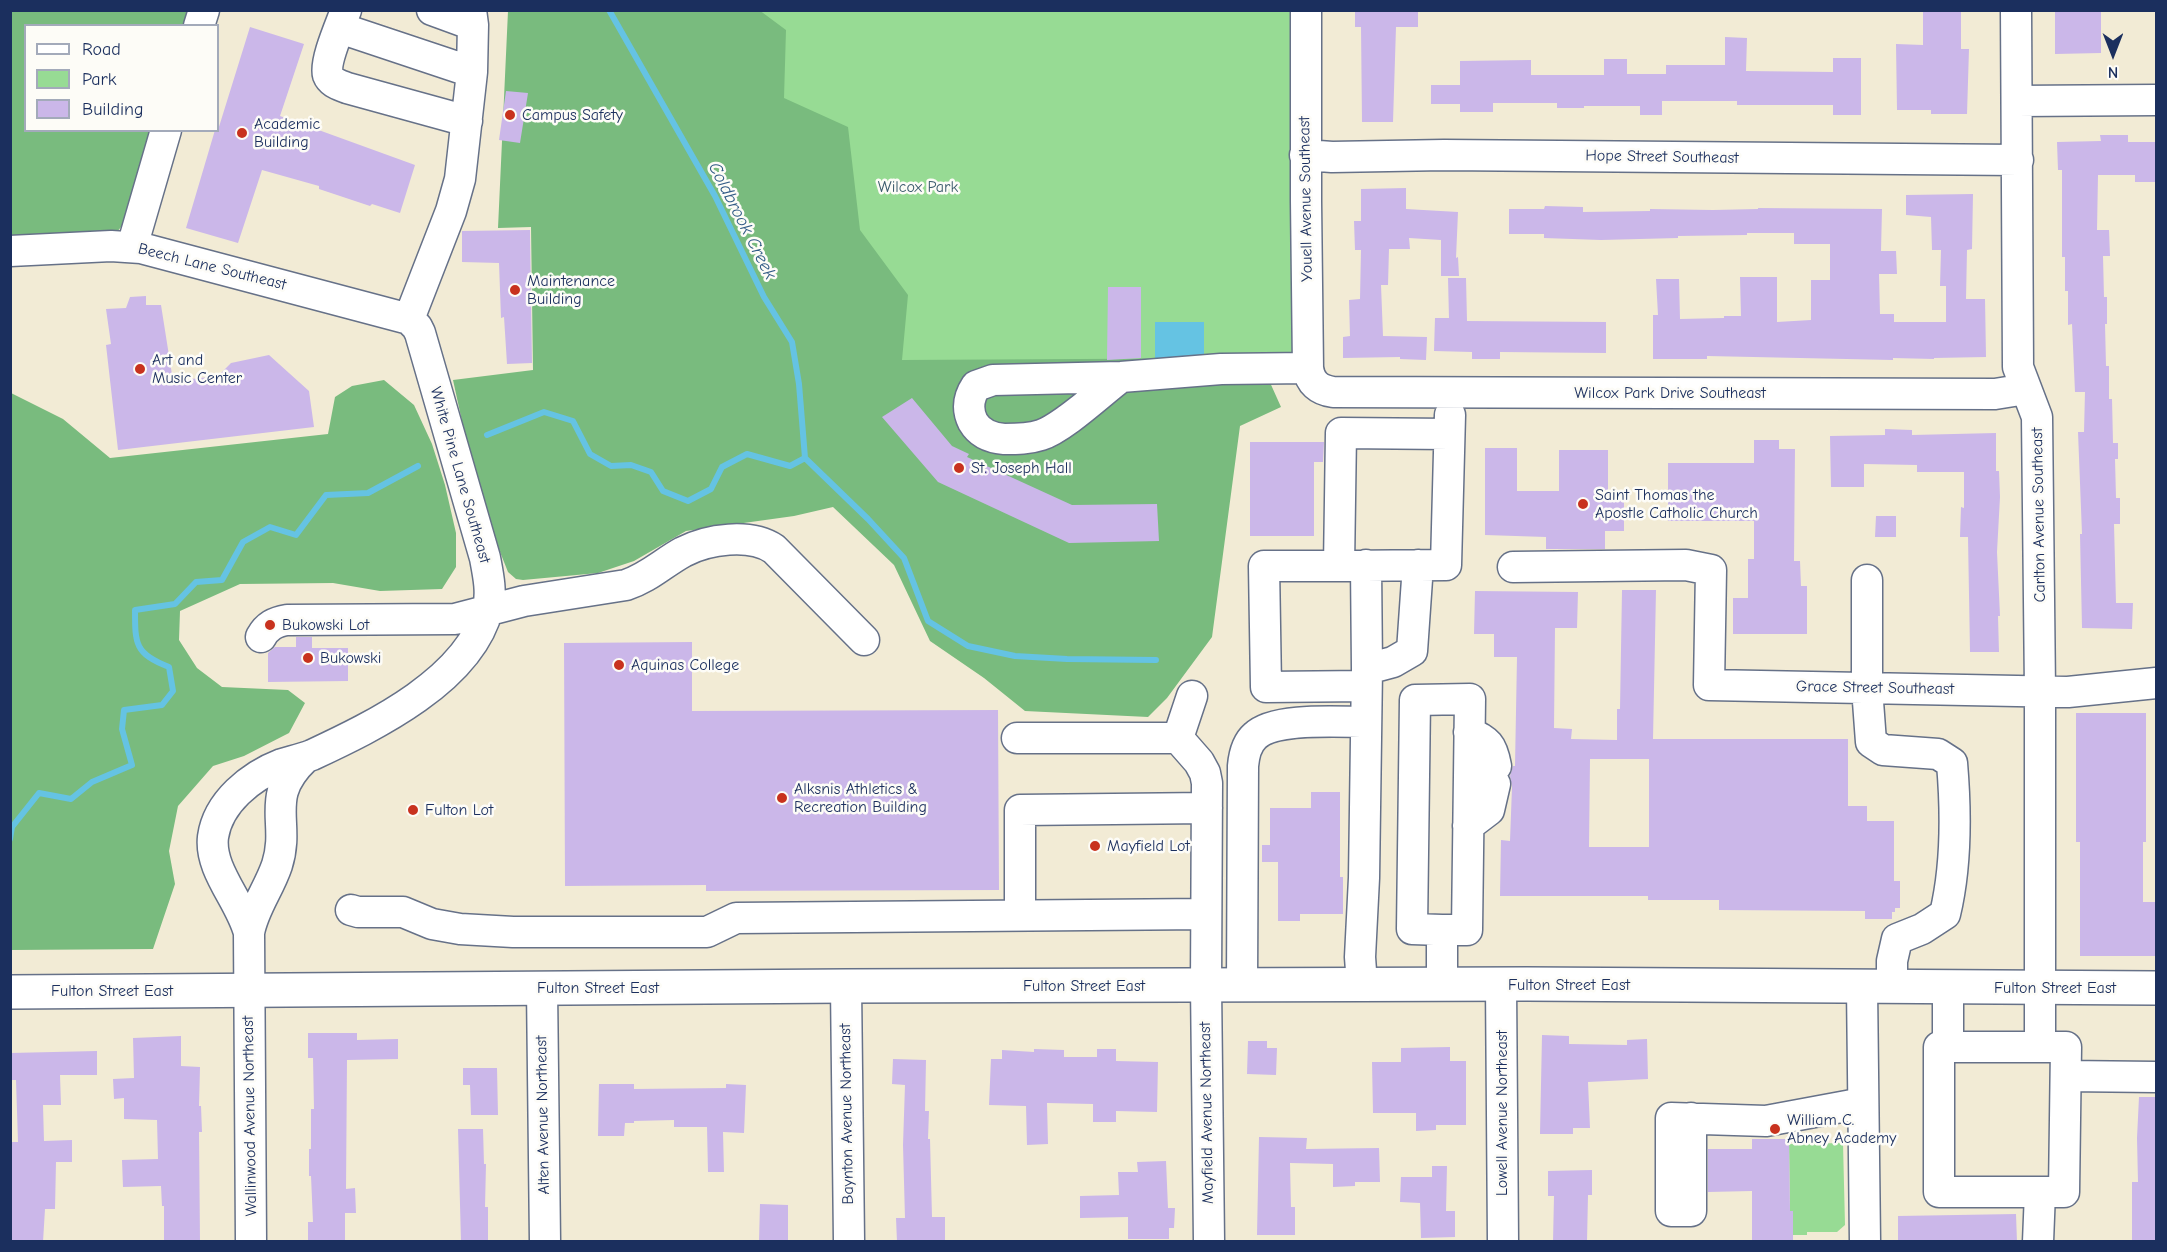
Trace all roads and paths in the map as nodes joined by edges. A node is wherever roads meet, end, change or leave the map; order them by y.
1 (432, 10) edge
2 (1306, 10) edge
3 (2016, 10) edge
4 (472, 18) edge
5 (343, 19) edge
6 (472, 72) junction
7 (2157, 100) edge
8 (2017, 101) junction
9 (467, 122) junction
10 (165, 132) edge
11 (1305, 155) junction
12 (2018, 160) junction
13 (132, 247) junction
14 (10, 251) edge
15 (409, 319) junction
16 (1121, 377) dead end
17 (1312, 377) junction
18 (2026, 389) junction
19 (1365, 392) junction
20 (1450, 392) junction
21 (1365, 433) junction
22 (1449, 434) junction
23 (1418, 565) junction
24 (1352, 566) junction
25 (1513, 567) dead end
26 (1867, 580) dead end
27 (488, 609) junction
28 (261, 637) dead end
29 (864, 640) dead end
30 (1367, 677) junction
31 (2157, 683) edge
32 (1867, 688) junction
33 (2040, 691) junction
34 (1192, 696) dead end
35 (1366, 722) junction
36 (1469, 732) junction
37 (1017, 738) dead end
38 (1178, 738) junction
39 (305, 758) junction
40 (1207, 808) junction
41 (1468, 826) junction
42 (351, 910) dead end
43 (1206, 914) junction
44 (1020, 915) junction
45 (1455, 930) junction
46 (249, 933) junction
47 (1206, 985) junction
48 (1242, 985) junction
49 (1362, 985) junction
50 (1442, 985) junction
51 (1501, 985) junction
52 (846, 986) junction
53 (1877, 987) junction
54 (1948, 987) junction
55 (542, 988) junction
56 (2041, 988) junction
57 (2157, 988) edge
58 (248, 990) junction
59 (10, 992) edge
60 (1948, 1047) junction
61 (2040, 1047) junction
62 (2066, 1076) junction
63 (2157, 1077) edge
64 (1863, 1103) junction
65 (1691, 1118) dead end
66 (2040, 1192) junction
67 (251, 1242) edge
68 (545, 1242) edge
69 (849, 1242) edge
70 (1209, 1242) edge
71 (1503, 1242) edge
72 (1865, 1242) edge
73 (2038, 1242) edge

1 - 4 street
2 - 11 street, Youell Avenue Southeast
3 - 8 street, Carlton Avenue Southeast
4 - 6 street
5 - 6 street
5 - 9 street
6 - 9 street
7 - 8 street
8 - 12 street, Carlton Avenue Southeast
9 - 15 street
10 - 13 street
11 - 12 street, Hope Street Southeast
11 - 17 street, Youell Avenue Southeast
12 - 18 street, Carlton Avenue Southeast
13 - 14 street, Beech Lane Southeast
13 - 15 street, Beech Lane Southeast
15 - 27 street, White Pine Lane Southeast
16 - 17 street, Wilcox Park Drive Southeast
17 - 19 street, Wilcox Park Drive Southeast
18 - 20 street, Wilcox Park Drive Southeast
18 - 33 street, Carlton Avenue Southeast
19 - 20 street, Wilcox Park Drive Southeast
19 - 21 street
20 - 22 street
21 - 22 street
21 - 24 street
22 - 23 street
23 - 24 street
23 - 30 street
24 - 30 street
24 - 30 street
25 - 32 street, Grace Street Southeast
26 - 32 street
27 - 28 street
27 - 29 street
27 - 39 street, White Pine Lane Southeast
30 - 35 street
31 - 33 street, Grace Street Southeast
32 - 33 street, Grace Street Southeast
32 - 53 street
33 - 56 street, Carlton Avenue Southeast
34 - 38 street
35 - 48 street
35 - 49 street
36 - 41 street
36 - 41 street
36 - 45 street
37 - 38 street
38 - 40 street, Mayfield Avenue Northeast
39 - 46 street, White Pine Lane Southeast
39 - 46 street, White Pine Lane Southeast
40 - 43 street, Mayfield Avenue Northeast
40 - 44 street
41 - 45 street
42 - 44 street
43 - 44 street
43 - 47 street, Mayfield Avenue Northeast
45 - 50 street
46 - 58 street, White Pine Lane Southeast
47 - 48 main road, Fulton Street East
47 - 52 main road, Fulton Street East
47 - 70 street, Mayfield Avenue Northeast
48 - 49 main road, Fulton Street East
49 - 50 main road, Fulton Street East
50 - 51 main road, Fulton Street East
51 - 53 main road, Fulton Street East
51 - 71 street, Lowell Avenue Northeast
52 - 55 main road, Fulton Street East
52 - 69 street, Baynton Avenue Northeast
53 - 54 main road, Fulton Street East
53 - 64 street
54 - 56 main road, Fulton Street East
54 - 60 street
55 - 58 main road, Fulton Street East
55 - 68 street, Alten Avenue Northeast
56 - 57 main road, Fulton Street East
56 - 61 street, Carlton Avenue Southeast
58 - 59 main road, Fulton Street East
58 - 67 street, Wallinwood Avenue Northeast
60 - 61 street
60 - 66 street
61 - 62 street
62 - 63 street
62 - 66 street
64 - 65 street
64 - 72 street
66 - 73 street

